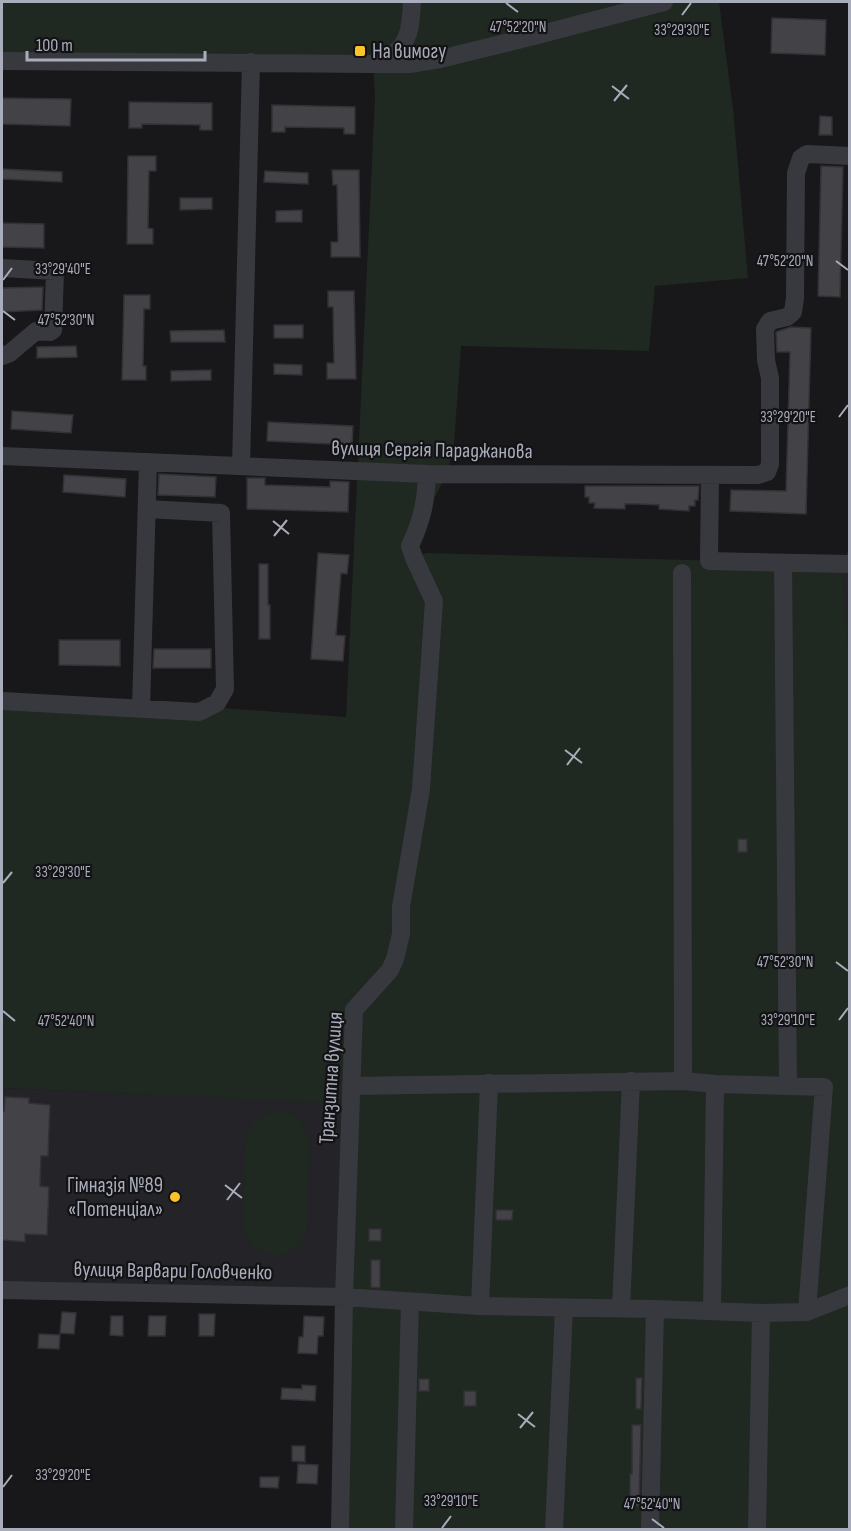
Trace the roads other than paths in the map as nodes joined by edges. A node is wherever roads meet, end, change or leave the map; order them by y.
1 (412, 2) edge
2 (664, 2) edge
3 (624, 7) edge
4 (2, 61) edge
5 (251, 62) junction
6 (373, 64) junction
7 (849, 156) edge
8 (2, 268) edge
9 (2, 356) edge
10 (2, 456) edge
11 (148, 462) junction
12 (241, 466) junction
13 (427, 474) junction
14 (710, 475) junction
15 (147, 509) junction
16 (783, 562) junction
17 (849, 564) edge
18 (682, 573) dead end
19 (2, 701) edge
20 (141, 708) junction
21 (631, 1081) junction
22 (683, 1081) junction
23 (489, 1083) junction
24 (715, 1084) junction
25 (351, 1086) junction
26 (788, 1086) junction
27 (2, 1290) edge
28 (849, 1295) edge
29 (344, 1297) junction
30 (410, 1302) junction
31 (480, 1306) junction
32 (564, 1308) junction
33 (621, 1308) junction
34 (655, 1309) junction
35 (712, 1311) junction
36 (807, 1312) junction
37 (761, 1313) junction
38 (340, 1530) edge
39 (404, 1530) edge
40 (554, 1530) edge
41 (650, 1530) edge
42 (758, 1530) edge

1 - 6 street
2 - 3 street
3 - 6 street
4 - 5 street
5 - 6 street
5 - 12 street
7 - 14 street, вулиця Сергія Параджанова
8 - 9 street
10 - 11 street, вулиця Сергія Параджанова
11 - 12 street, вулиця Сергія Параджанова
11 - 15 street
12 - 13 street, вулиця Сергія Параджанова
13 - 14 street, вулиця Сергія Параджанова
13 - 25 street, Транзитна вулиця
14 - 16 street
15 - 20 street
15 - 20 street
16 - 17 street
16 - 26 street
18 - 22 street
19 - 20 street
21 - 22 street
21 - 23 street
21 - 33 street
22 - 24 street
23 - 25 street
23 - 31 street
24 - 26 street
24 - 35 street
25 - 29 street, Транзитна вулиця
26 - 36 street
27 - 29 street, вулиця Варвари Головченко
28 - 36 street
29 - 30 street, вулиця Варвари Головченко
29 - 38 street, Транзитна вулиця
30 - 31 street, вулиця Варвари Головченко
30 - 39 street
31 - 32 street, вулиця Варвари Головченко
32 - 33 street, вулиця Варвари Головченко
32 - 40 street
33 - 34 street, вулиця Варвари Головченко
34 - 35 street, вулиця Варвари Головченко
34 - 41 street
35 - 37 street, вулиця Варвари Головченко
36 - 37 street, вулиця Варвари Головченко
37 - 42 street

